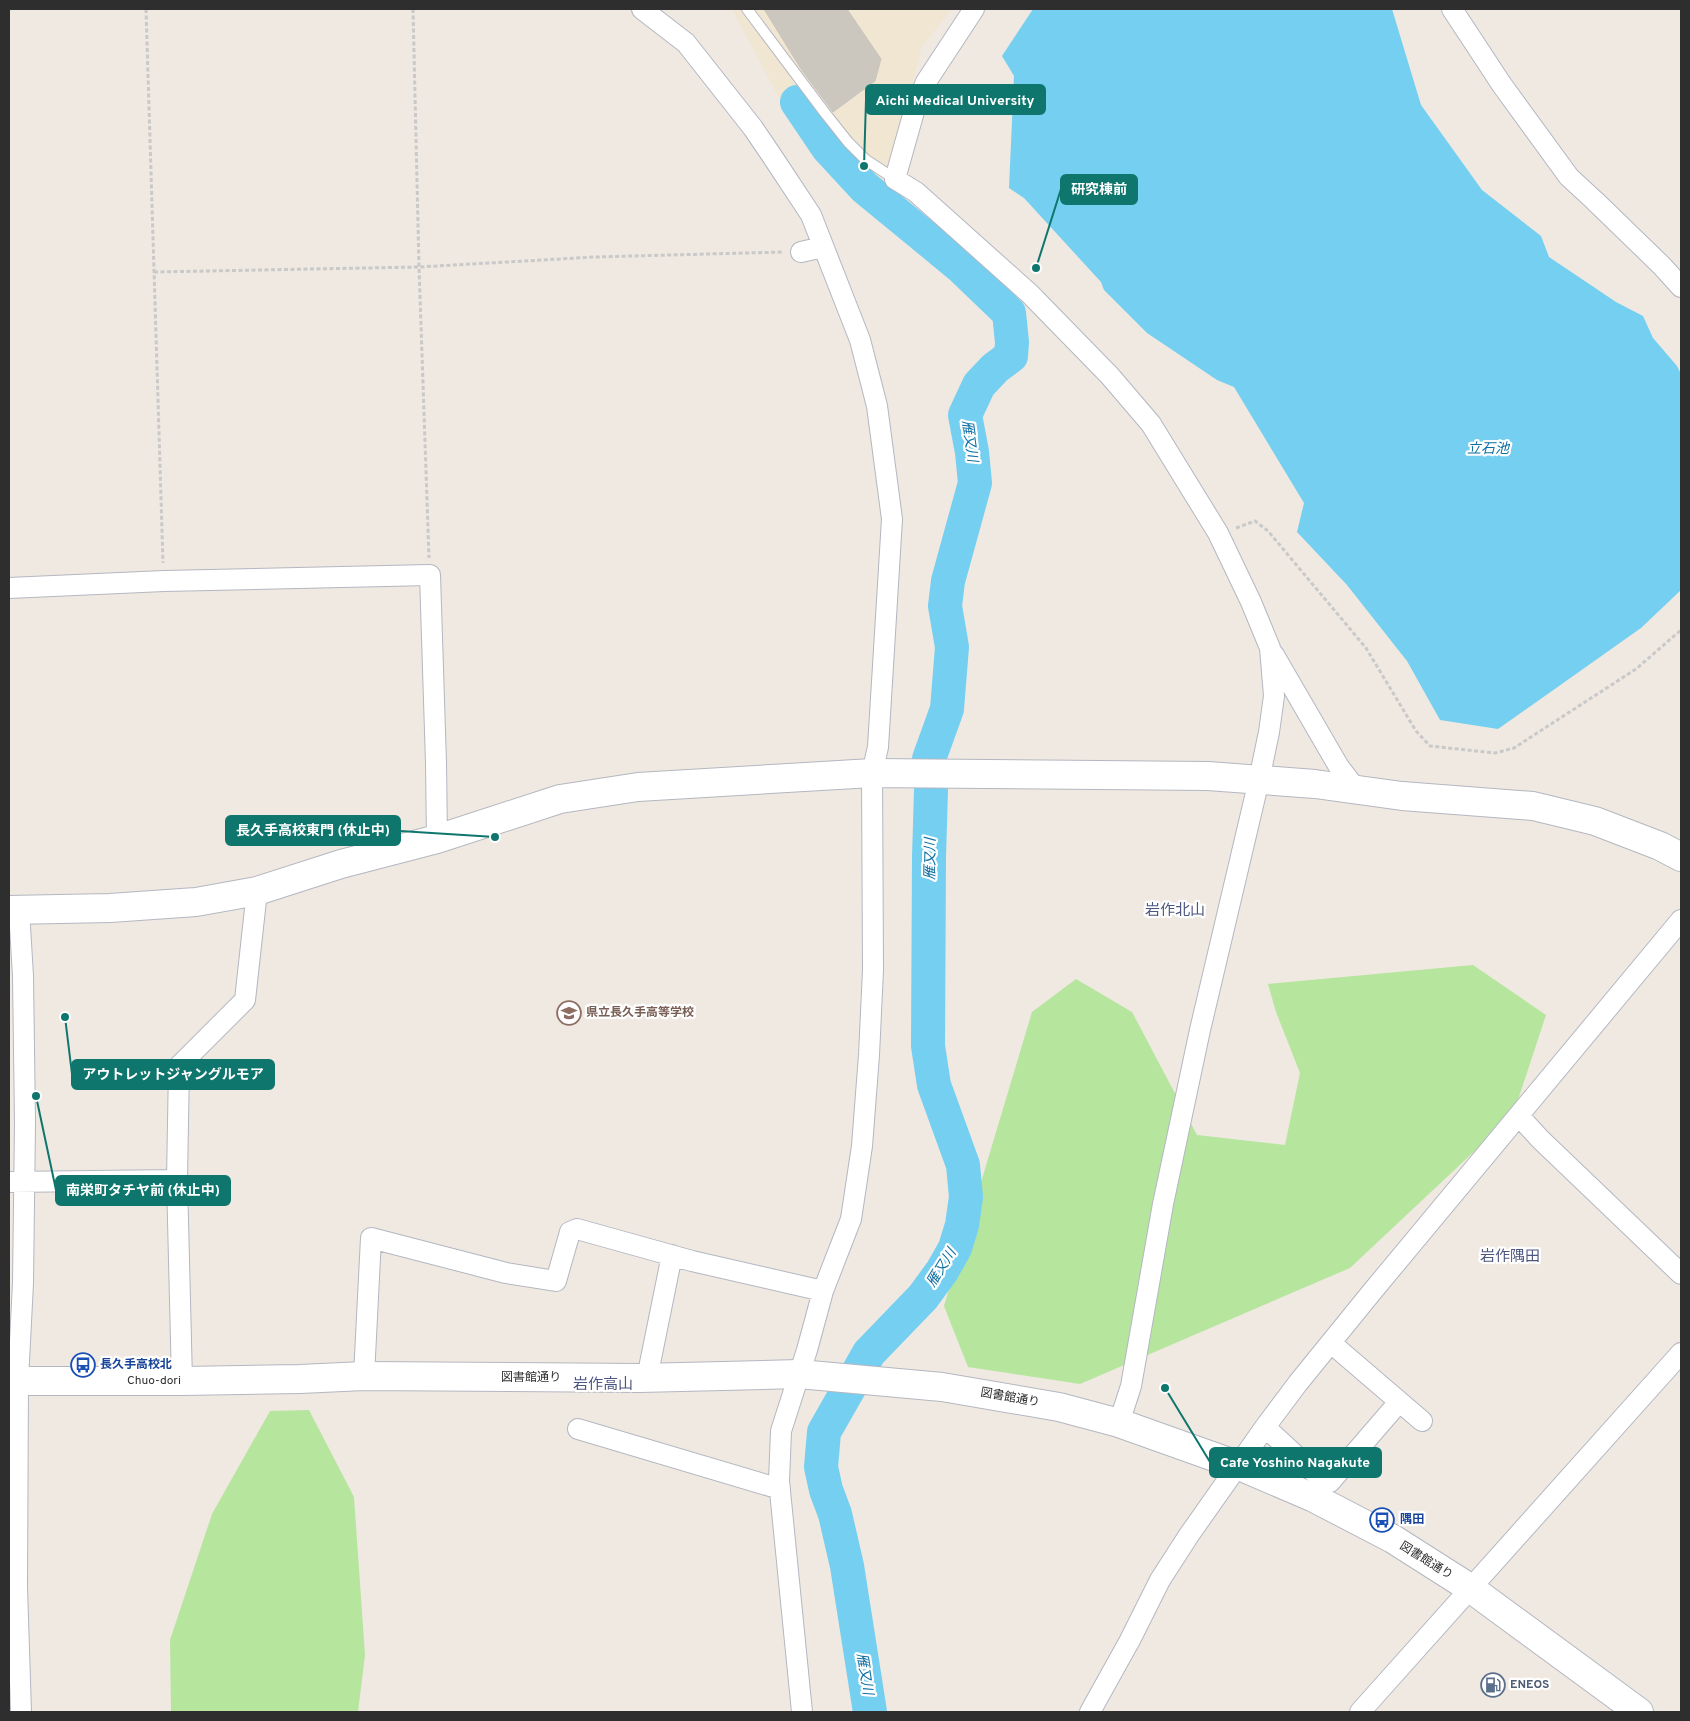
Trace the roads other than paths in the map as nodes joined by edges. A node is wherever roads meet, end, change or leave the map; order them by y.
1 (642, 9) edge
2 (747, 9) edge
3 (974, 9) edge
4 (1452, 9) edge
5 (895, 179) junction
6 (823, 247) junction
7 (801, 252) road end
8 (1681, 287) edge
9 (9, 588) edge
10 (1270, 648) junction
11 (872, 773) junction
12 (1259, 780) junction
13 (1356, 789) junction
14 (437, 838) junction
15 (1681, 857) edge
16 (257, 891) junction
17 (14, 910) edge
18 (1681, 920) edge
19 (1519, 1116) junction
20 (177, 1180) junction
21 (16, 1182) edge
22 (672, 1255) junction
23 (1681, 1274) edge
24 (823, 1291) junction
25 (1331, 1343) junction
26 (1681, 1353) edge
27 (799, 1374) junction
28 (364, 1376) junction
29 (648, 1378) junction
30 (300, 1379) joint
31 (13, 1381) edge
32 (182, 1381) junction
33 (1400, 1402) junction
34 (1422, 1422) dead end
35 (1120, 1423) junction
36 (1265, 1427) junction
37 (578, 1429) dead end
38 (1238, 1465) junction
39 (780, 1489) junction
40 (13, 1587) edge
41 (1470, 1588) junction
42 (20, 1712) edge
43 (802, 1712) edge
44 (1090, 1712) edge
45 (1360, 1712) edge
46 (1639, 1712) edge

1 - 6 street
2 - 5 lane
3 - 5 street
4 - 8 street
5 - 10 street
6 - 7 street
6 - 11 street
9 - 14 street
10 - 12 street
10 - 13 street
11 - 12 street
11 - 14 street
11 - 24 street
12 - 13 street
12 - 35 street
13 - 15 street
14 - 16 street
16 - 17 street
16 - 20 street
17 - 21 street
18 - 19 street
19 - 23 street
19 - 25 street
20 - 21 street
20 - 32 street
21 - 31 street
22 - 24 street
22 - 28 street
22 - 29 street
24 - 27 street
25 - 33 street
25 - 36 street
26 - 41 street
27 - 29 street, 図書館通り
27 - 35 street, 図書館通り
27 - 39 street
28 - 29 street, 図書館通り
28 - 30 street, 図書館通り
30 - 32 street, Chuo-dori
31 - 32 street, Chuo-dori
31 - 40 street
33 - 34 street
33 - 36 street
35 - 38 street, 図書館通り
36 - 38 street
37 - 39 street
38 - 41 street, 図書館通り
38 - 44 street
39 - 43 street
40 - 42 street
41 - 45 street
41 - 46 street, 図書館通り

